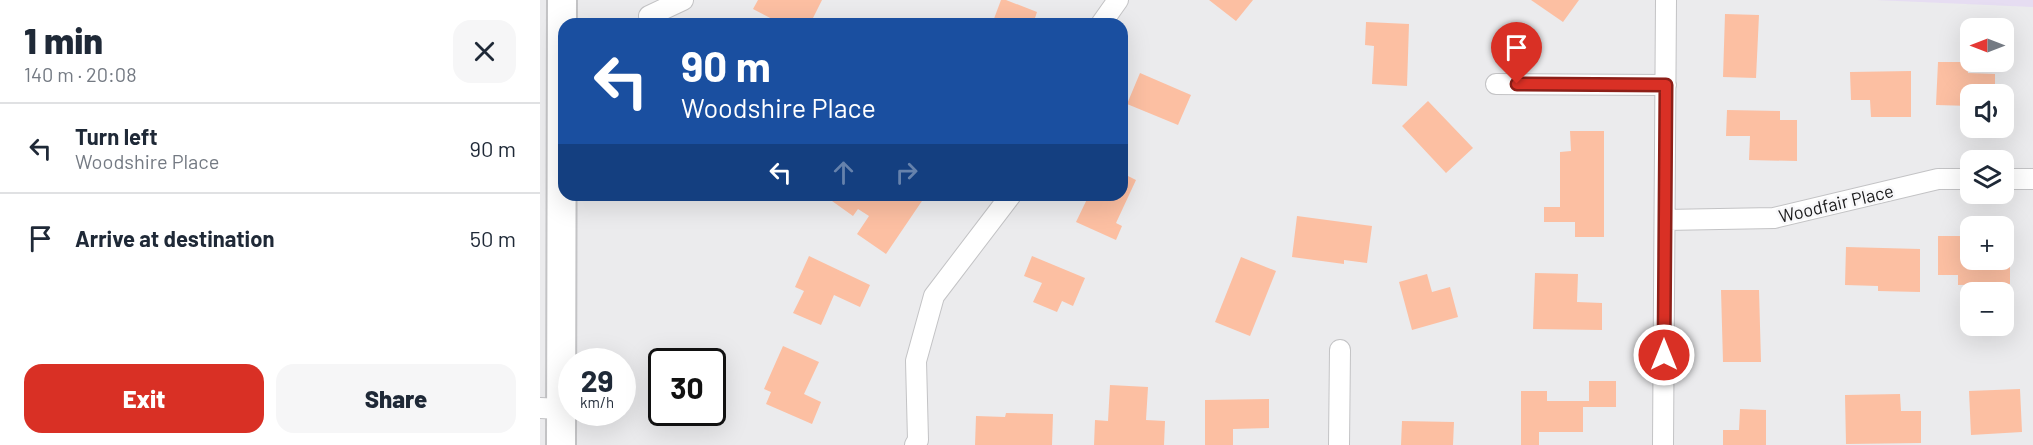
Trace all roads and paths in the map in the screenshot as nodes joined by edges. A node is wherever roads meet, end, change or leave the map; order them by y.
1 (562, 0) edge
2 (683, 0) edge
3 (1118, 0) edge
4 (1666, 0) edge
5 (649, 16) dead end
6 (561, 18) edge
7 (1105, 18) edge
8 (1496, 84) dead end
9 (1666, 85) junction
10 (558, 136) edge
11 (1960, 179) edge
12 (2014, 179) edge
13 (2033, 179) edge
14 (1006, 201) edge
15 (1665, 220) junction
16 (1340, 350) dead end
17 (550, 408) edge
18 (561, 445) edge
19 (915, 445) edge
20 (1339, 445) edge
21 (1664, 445) edge

1 - 6 street
2 - 5 street
3 - 7 street
4 - 9 street
8 - 9 street
9 - 15 street
10 - 17 street
11 - 15 street, Woodfair Place
12 - 13 street
14 - 19 street
15 - 21 street
16 - 20 street
17 - 18 street

